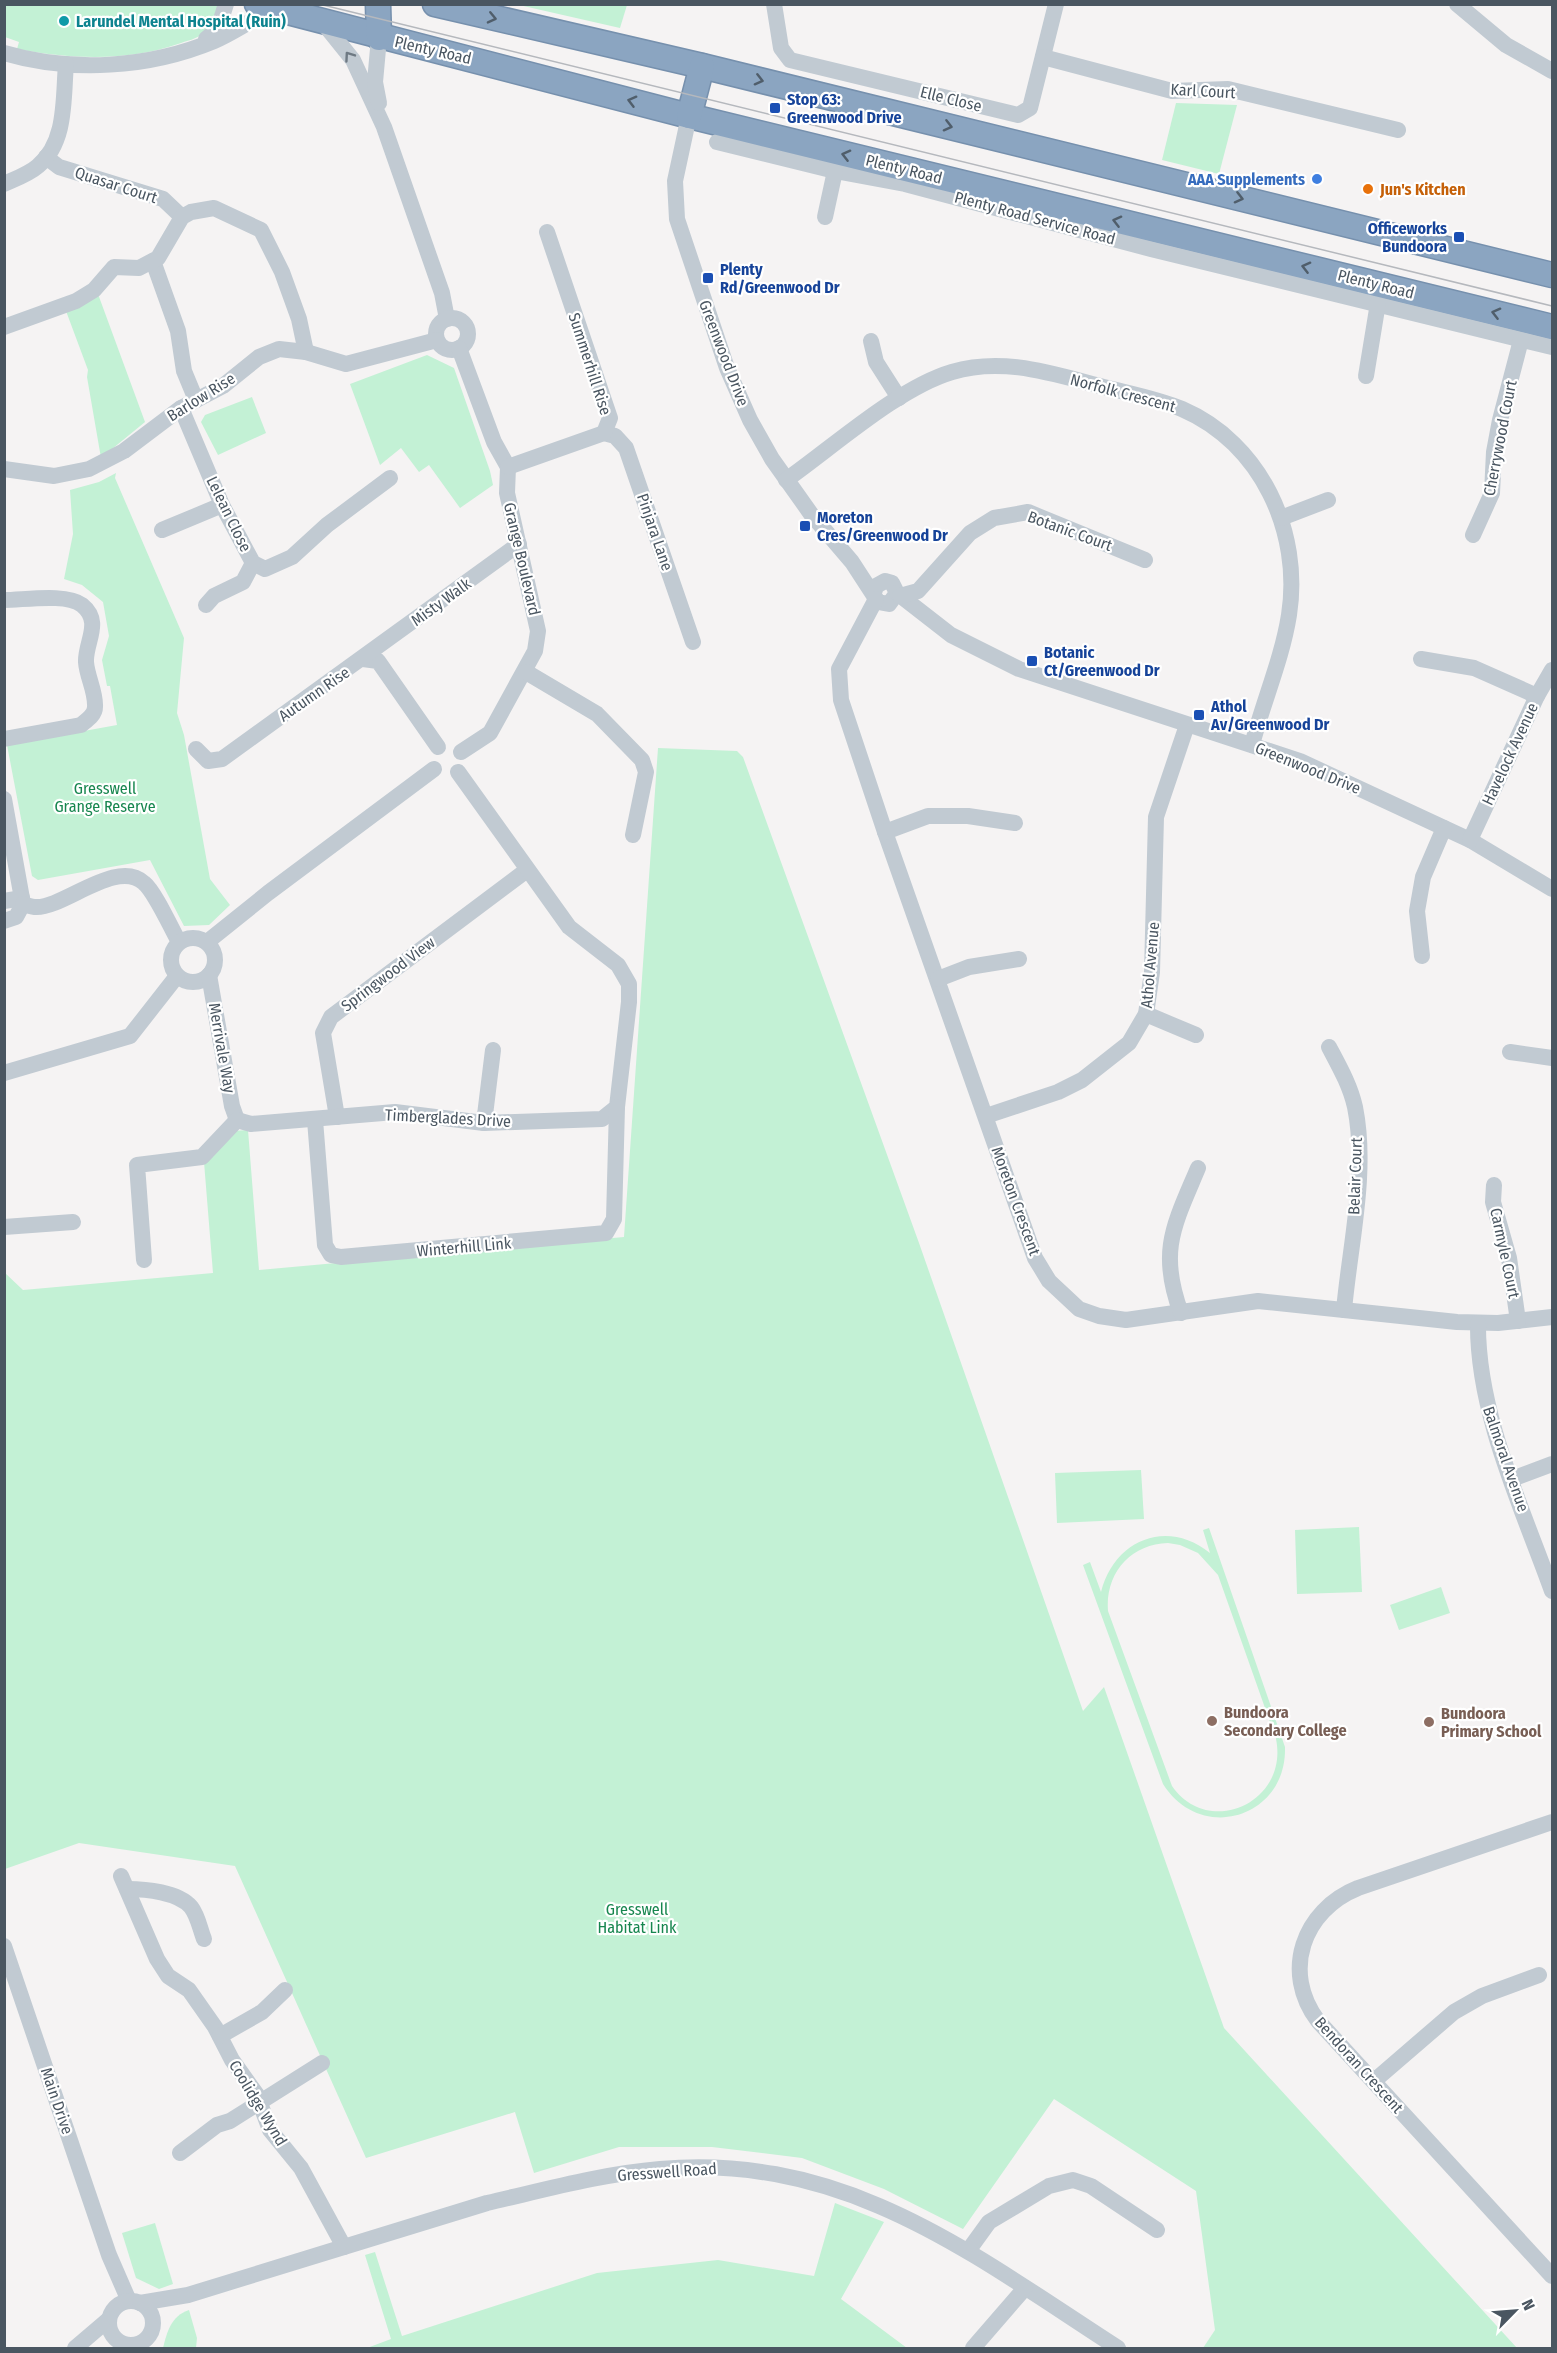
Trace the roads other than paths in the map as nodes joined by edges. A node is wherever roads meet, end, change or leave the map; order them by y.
1 (226, 4) edge
2 (378, 4) edge
3 (435, 4) edge
4 (774, 4) edge
5 (1056, 4) edge
6 (1457, 4) edge
7 (266, 7) edge
8 (324, 24) junction
9 (379, 38) junction
10 (195, 46) junction
11 (4, 53) edge
12 (1043, 57) junction
13 (66, 64) junction
14 (702, 66) junction
15 (1552, 71) edge
16 (689, 116) junction
17 (384, 127) junction
18 (1398, 130) dead end
19 (752, 132) junction
20 (717, 142) dead end
21 (766, 154) junction
22 (46, 158) junction
23 (835, 171) junction
24 (4, 184) edge
25 (182, 217) junction
26 (825, 217) dead end
27 (547, 232) dead end
28 (153, 261) junction
29 (1269, 267) junction
30 (1552, 275) edge
31 (1378, 303) junction
32 (447, 319) junction
33 (4, 327) edge
34 (1552, 327) edge
35 (437, 340) junction
36 (1521, 340) junction
37 (871, 341) dead end
38 (1552, 347) edge
39 (459, 348) junction
40 (306, 352) junction
41 (1366, 376) dead end
42 (899, 398) junction
43 (196, 400) junction
44 (181, 408) junction
45 (604, 433) junction
46 (508, 467) junction
47 (4, 469) edge
48 (390, 478) dead end
49 (786, 480) junction
50 (1328, 500) dead end
51 (222, 505) junction
52 (1281, 518) junction
53 (162, 530) dead end
54 (1473, 535) dead end
55 (519, 544) junction
56 (1145, 560) dead end
57 (253, 563) junction
58 (942, 567) junction
59 (886, 596) junction
60 (4, 600) edge
61 (206, 605) dead end
62 (912, 612) junction
63 (693, 642) dead end
64 (363, 659) junction
65 (1421, 659) dead end
66 (1552, 670) edge
67 (526, 672) junction
68 (1538, 696) junction
69 (1187, 725) junction
70 (4, 739) edge
71 (1252, 745) junction
72 (438, 747) junction
73 (196, 749) dead end
74 (461, 752) junction
75 (434, 769) junction
76 (458, 772) junction
77 (4, 799) edge
78 (1016, 823) dead end
79 (1444, 828) junction
80 (885, 832) junction
81 (633, 835) dead end
82 (1470, 840) junction
83 (527, 870) junction
84 (1552, 889) edge
85 (4, 901) edge
86 (22, 901) junction
87 (4, 921) edge
88 (179, 942) junction
89 (207, 942) junction
90 (1422, 956) dead end
91 (1019, 958) dead end
92 (209, 975) junction
93 (177, 976) junction
94 (938, 979) junction
95 (1146, 1014) junction
96 (1196, 1035) dead end
97 (1329, 1047) dead end
98 (493, 1050) dead end
99 (1510, 1052) dead end
100 (1552, 1058) edge
101 (4, 1073) edge
102 (617, 1107) junction
103 (986, 1116) junction
104 (337, 1117) junction
105 (237, 1120) junction
106 (315, 1120) junction
107 (484, 1123) junction
108 (1198, 1168) dead end
109 (1494, 1185) dead end
110 (73, 1222) dead end
111 (4, 1227) edge
112 (144, 1260) dead end
113 (1344, 1310) junction
114 (1181, 1312) junction
115 (1552, 1317) edge
116 (1518, 1321) junction
117 (1478, 1323) junction
118 (1552, 1464) edge
119 (1512, 1479) junction
120 (1552, 1592) edge
121 (1552, 1822) edge
122 (204, 1939) dead end
123 (4, 1946) edge
124 (1539, 1975) dead end
125 (285, 1990) dead end
126 (220, 2036) junction
127 (322, 2063) dead end
128 (1374, 2081) junction
129 (260, 2102) junction
130 (180, 2153) dead end
131 (1161, 2233) dead end
132 (344, 2247) junction
133 (968, 2251) junction
134 (1552, 2276) edge
135 (1025, 2288) junction
136 (188, 2295) junction
137 (123, 2308) junction
138 (153, 2323) junction
139 (120, 2344) edge
140 (143, 2345) edge
141 (77, 2349) edge
142 (973, 2349) edge
143 (1118, 2349) edge

1 - 10 street
2 - 9 highway
3 -> 14 highway
4 - 12 street, Elle Close
5 - 12 street, Elle Close
6 - 15 street
7 - 8 highway, Plenty Road
7 - 10 street
8 - 9 highway, Plenty Road
17 -> 8 street
16 -> 9 highway, Plenty Road
9 - 17 street
10 - 13 street
11 - 13 street
12 - 18 street, Karl Court
13 - 22 street
14 - 16 highway
14 -> 30 highway
16 - 19 highway, Plenty Road
16 - 49 street, Greenwood Drive
17 - 32 street
19 - 21 street
29 -> 19 highway, Plenty Road
20 - 21 street, Plenty Road Service Road
21 - 23 street, Plenty Road Service Road
22 - 24 street
22 - 25 street, Quasar Court
23 - 26 street
23 - 29 street, Plenty Road Service Road
25 - 28 street
25 - 40 street
27 - 45 street, Summerhill Rise
28 - 33 street
28 - 43 street
29 - 31 street, Plenty Road Service Road
34 -> 29 highway, Plenty Road
31 - 36 street, Plenty Road Service Road
31 - 41 street
32 - 35 street
32 - 39 street
35 - 39 street
35 - 40 street, Barlow Rise
36 - 38 street, Plenty Road Service Road
36 - 54 street, Cherrywood Court
37 - 42 street
39 - 46 street, Grange Boulevard
40 - 43 street, Barlow Rise
42 - 49 street, Norfolk Crescent
42 - 52 street, Norfolk Crescent
43 - 44 street, Barlow Rise
44 - 47 street, Barlow Rise
44 - 51 street, Lelean Close
45 - 46 street, Summerhill Rise
45 - 63 street, Pinjara Lane
46 - 55 street, Grange Boulevard
48 - 57 street, Lelean Close
49 - 59 street, Greenwood Drive
50 - 52 street
51 - 53 street
51 - 57 street, Lelean Close
52 - 71 street, Norfolk Crescent
55 - 64 street, Misty Walk
55 - 67 street, Grange Boulevard
56 - 58 street, Botanic Court
57 - 61 street
58 - 59 street, Botanic Court
58 - 62 street, Botanic Court
59 - 62 street, Greenwood Drive
59 - 80 street, Moreton Crescent
60 - 70 street
62 - 69 street, Greenwood Drive
64 - 72 street, Autumn Rise
64 - 73 street, Autumn Rise
65 - 68 street
66 - 68 street, Havelock Avenue
67 - 74 street, Grange Boulevard
67 - 81 street
68 - 82 street, Havelock Avenue
69 - 71 street, Greenwood Drive
69 - 95 street, Athol Avenue
71 - 79 street, Greenwood Drive
72 - 74 street
72 - 75 street
74 - 76 street
75 - 76 street
75 - 89 street
76 - 83 street
77 - 86 street
78 - 80 street
79 - 82 street, Greenwood Drive
79 - 90 street
80 - 94 street, Moreton Crescent
82 - 84 street, Greenwood Drive
83 - 102 street
83 - 104 street, Springwood View
85 - 86 street
86 - 87 street
86 - 88 street
88 - 89 street
88 - 93 street
89 - 92 street
91 - 94 street
92 - 93 street
92 - 105 street, Merrivale Way
93 - 101 street
94 - 103 street, Moreton Crescent
95 - 96 street
95 - 103 street, Athol Avenue
97 - 113 street, Belair Court
98 - 107 street
99 - 100 street
102 - 106 street, Winterhill Link
102 - 107 street, Timberglades Drive
103 - 114 street, Moreton Crescent
104 - 106 street, Timberglades Drive
104 - 107 street, Timberglades Drive
105 - 106 street, Timberglades Drive
105 - 112 street
108 - 114 street
109 - 116 street, Carmyle Court
110 - 111 street
113 - 114 street, Moreton Crescent
113 - 117 street, Moreton Crescent
115 - 116 street, Moreton Crescent
116 - 117 street, Moreton Crescent
117 - 119 street, Balmoral Avenue
118 - 119 street
119 - 120 street, Balmoral Avenue
121 - 128 street, Bendoran Crescent
122 - 126 street, Coolidge Wynd
123 - 137 street, Main Drive
124 - 128 street
125 - 126 street
126 - 129 street, Coolidge Wynd
127 - 129 street
128 - 134 street, Bendoran Crescent
129 - 130 street
129 - 132 street, Coolidge Wynd
131 - 133 street
132 - 133 street, Gresswell Road
132 - 136 street, Gresswell Road
133 - 135 street, Gresswell Road
135 - 142 street
135 - 143 street, Gresswell Road
136 - 137 street, Gresswell Road
136 - 138 street, Gresswell Road
137 - 138 street
137 - 139 street
137 - 141 street
138 - 140 street
139 - 140 street
139 - 141 street

